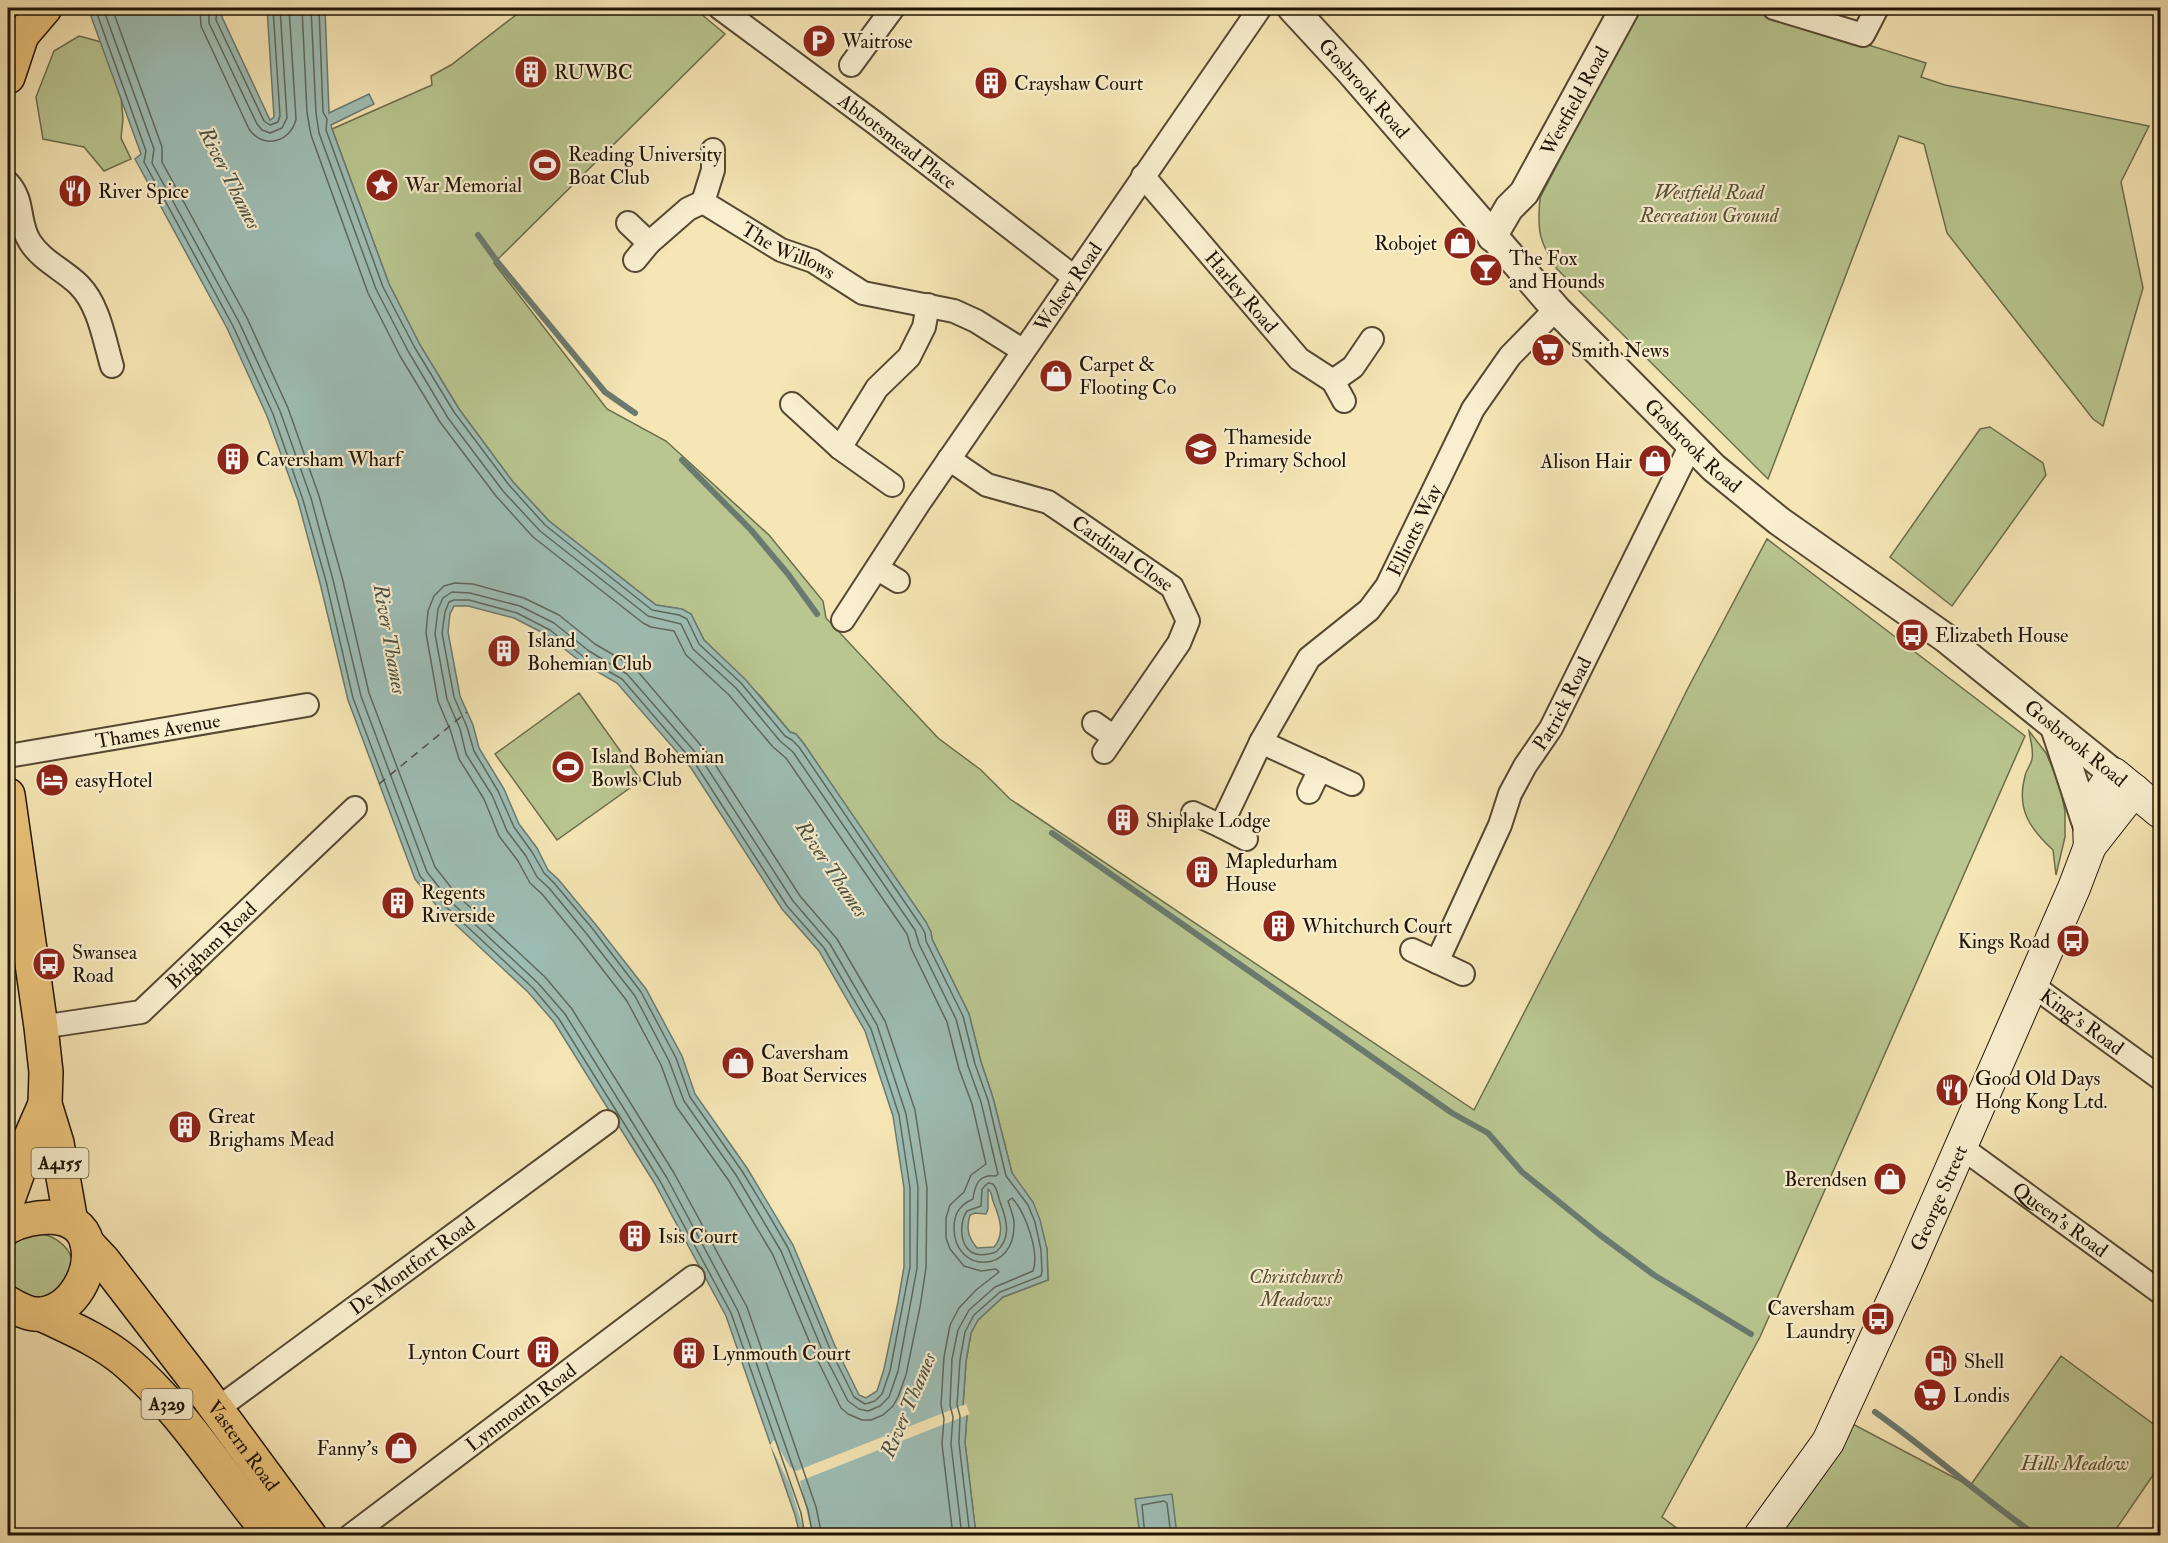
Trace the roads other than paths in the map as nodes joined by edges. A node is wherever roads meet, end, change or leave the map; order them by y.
1 (45, 8) edge
2 (720, 8) edge
3 (893, 8) edge
4 (1260, 8) edge
5 (1292, 8) edge
6 (1625, 8) edge
7 (1774, 8) edge
8 (1877, 8) edge
9 (15, 40) edge
10 (851, 65) dead end
11 (8, 76) edge
12 (713, 150) dead end
13 (1143, 176) junction
14 (8, 183) edge
15 (1524, 193) junction
16 (703, 202) junction
17 (628, 223) dead end
18 (1492, 237) junction
19 (1517, 265) junction
20 (1074, 277) junction
21 (928, 305) junction
22 (1556, 309) junction
23 (1372, 339) dead end
24 (1022, 350) junction
25 (112, 366) dead end
26 (792, 404) dead end
27 (1690, 445) junction
28 (840, 448) junction
29 (949, 459) junction
30 (892, 485) dead end
31 (878, 569) junction
32 (898, 581) dead end
33 (843, 620) dead end
34 (307, 705) dead end
35 (1094, 723) dead end
36 (2055, 727) junction
37 (1261, 742) junction
38 (8, 756) edge
39 (1320, 769) junction
40 (2124, 782) junction
41 (1352, 784) dead end
42 (1309, 792) dead end
43 (8, 795) edge
44 (354, 808) dead end
45 (2160, 812) edge
46 (1193, 813) dead end
47 (1221, 826) junction
48 (2089, 836) junction
49 (1246, 839) dead end
50 (16, 907) edge
51 (1412, 950) dead end
52 (1437, 962) junction
53 (1463, 974) dead end
54 (2032, 986) junction
55 (41, 1027) junction
56 (2160, 1078) edge
57 (45, 1104) junction
58 (607, 1122) dead end
59 (1960, 1147) junction
60 (8, 1200) edge
61 (8, 1227) edge
62 (79, 1232) junction
63 (693, 1277) dead end
64 (2160, 1292) edge
65 (21, 1312) edge
66 (217, 1409) junction
67 (272, 1536) edge
68 (310, 1536) edge
69 (350, 1536) edge
70 (1760, 1536) edge

1 - 9 main road
2 - 20 street, Abbotsmead Place
3 - 10 street
4 - 13 street, Wolsey Road
5 - 18 street, Gosbrook Road
6 - 15 street, Westfield Road
7 - 8 street
9 - 11 main road
12 - 16 street
13 - 20 street, Wolsey Road
13 - 23 street, Harley Road
14 - 25 street
15 - 18 street, Westfield Road
15 - 19 street, Westfield Road
16 - 17 street
16 - 21 street, The Willows
18 - 19 street, Gosbrook Road
19 - 22 street, Gosbrook Road
20 - 24 street, Wolsey Road
21 - 24 street, The Willows
21 - 28 street
22 - 27 street, Gosbrook Road
22 - 37 street, Elliotts Way
24 - 29 street, Wolsey Road
26 - 28 street
27 - 36 street, Gosbrook Road
27 - 52 street, Patrick Road
28 - 30 street
29 - 31 street, Wolsey Road
29 - 35 street, Cardinal Close
31 - 32 street
31 - 33 street, Wolsey Road
34 - 38 street, Thames Avenue
36 - 40 street, Gosbrook Road
36 - 48 street
37 - 39 street
37 - 47 street, Elliotts Way
39 - 41 street
39 - 42 street
40 - 45 main road, Gosbrook Road
40 - 48 main road, George Street
43 - 50 main road, A4155
44 - 55 street, Brigham Road
46 - 47 street
47 - 49 street
48 - 54 main road, George Street
50 - 55 main road, A4155
51 - 52 street
52 - 53 street
54 - 56 street, King's Road
54 - 59 main road, George Street
55 - 57 main road, A4155
57 - 60 main road, A4155
57 - 62 main road, A4155
58 - 66 street, De Montfort Road
59 - 64 street, Queen's Road
59 - 70 main road, George Street
61 - 62 main road
62 - 65 main road
62 - 66 main road, Vastern Road / A329
63 - 69 street, Lynmouth Road
65 - 67 main road, Vastern Road / A329
66 - 68 main road, Vastern Road / A329

